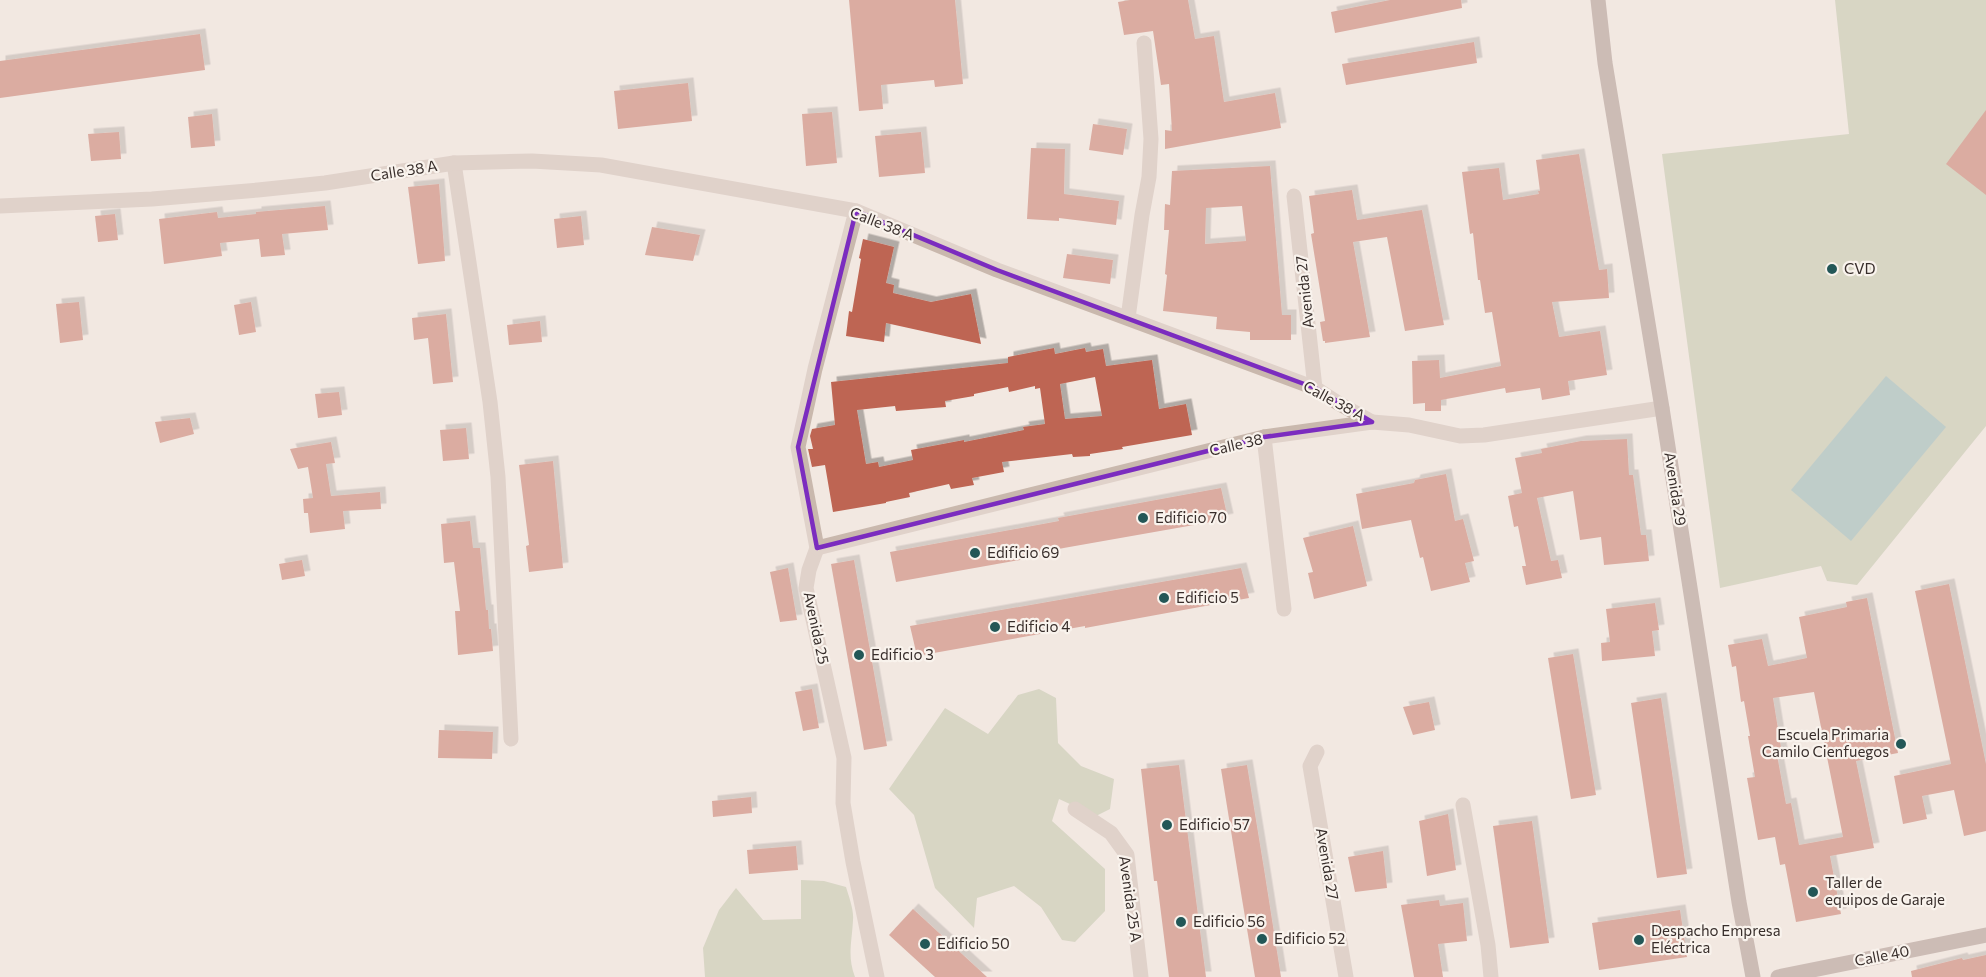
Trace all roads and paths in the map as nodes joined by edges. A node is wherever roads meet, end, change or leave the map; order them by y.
1 (1598, 0) edge
2 (1144, 43) dead end
3 (454, 163) junction
4 (1294, 196) dead end
5 (0, 206) edge
6 (856, 211) junction
7 (1128, 318) junction
8 (1315, 388) junction
9 (1662, 408) junction
10 (1372, 422) junction
11 (1264, 437) junction
12 (817, 548) junction
13 (1284, 609) dead end
14 (511, 739) dead end
15 (1317, 752) dead end
16 (1463, 805) dead end
17 (1075, 809) dead end
18 (1986, 935) edge
19 (877, 977) edge
20 (1141, 977) edge
21 (1346, 977) edge
22 (1491, 977) edge
23 (1753, 977) edge
24 (1778, 977) edge

1 - 9 main road, Avenida 29
2 - 7 street
3 - 5 street, Calle 38 A
3 - 6 street, Calle 38 A
3 - 14 street
4 - 8 street, Avenida 27
6 - 7 street, Calle 38 A
6 - 12 street, Avenida 25
7 - 8 street, Calle 38 A
8 - 10 street, Calle 38 A
9 - 10 street, Calle 38
9 - 23 main road, Avenida 29
10 - 11 street, Calle 38
11 - 12 street, Calle 38
11 - 13 street
12 - 19 street, Avenida 25
15 - 21 street, Avenida 27
16 - 22 street
17 - 20 street, Avenida 25 A
18 - 24 main road, Calle 40

